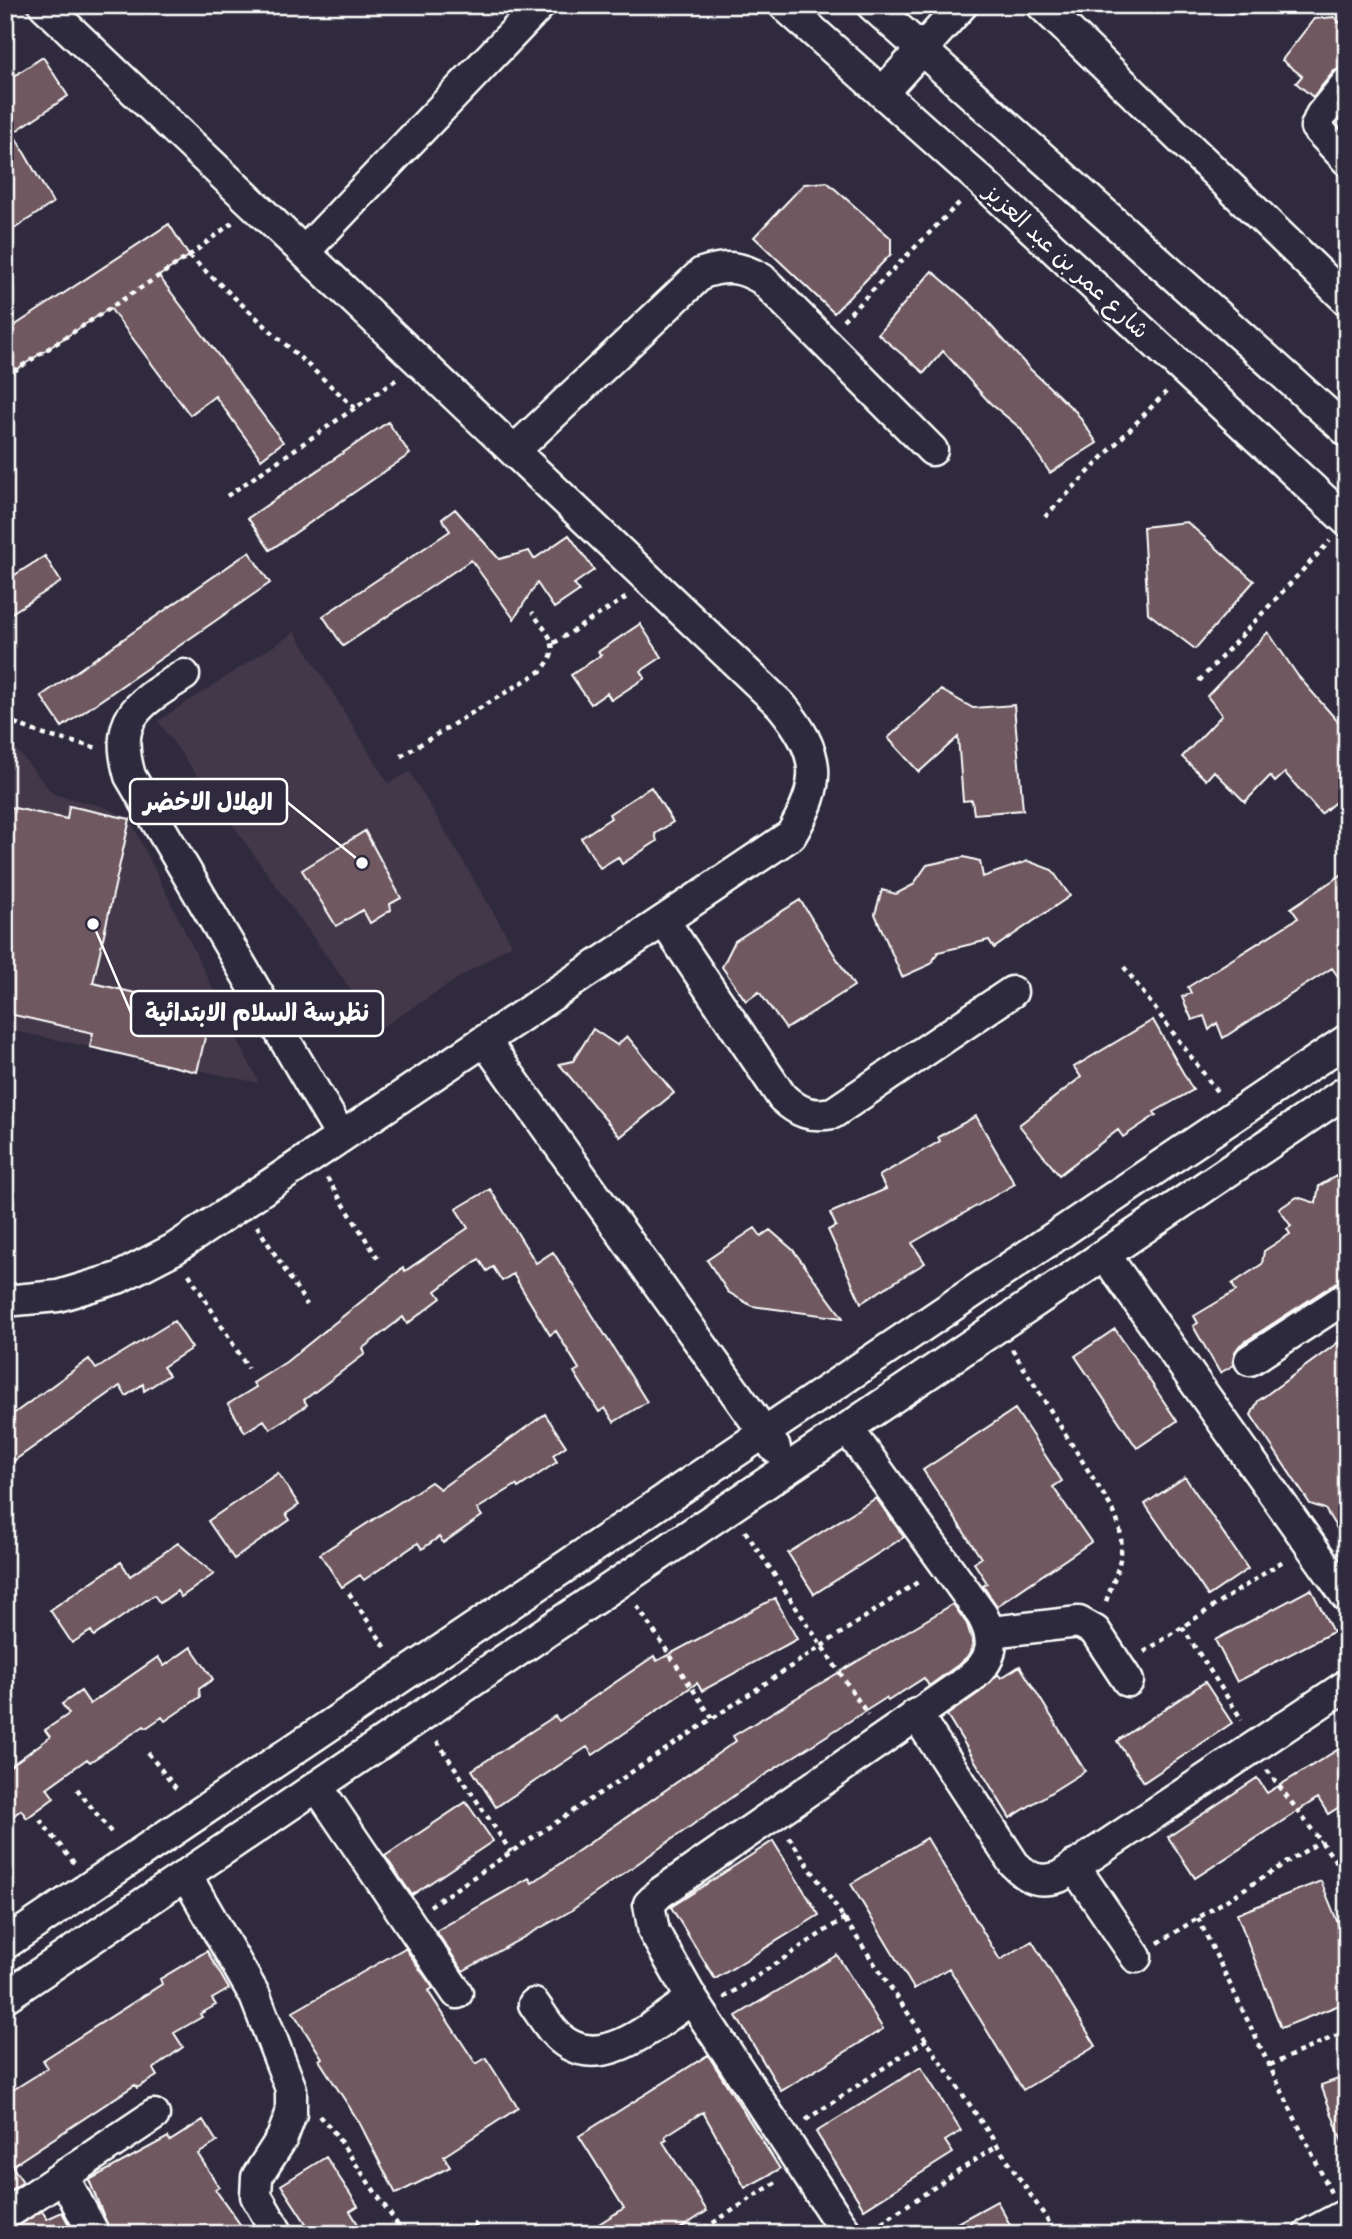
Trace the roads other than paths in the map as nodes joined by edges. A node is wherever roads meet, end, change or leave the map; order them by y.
1 (44, 5) edge
2 (540, 5) edge
3 (784, 5) edge
4 (872, 5) edge
5 (962, 5) edge
6 (1042, 5) edge
7 (921, 51) junction
8 (1347, 83) edge
9 (882, 93) junction
10 (1347, 160) edge
11 (304, 252) junction
12 (1341, 283) edge
13 (1347, 431) edge
14 (932, 450) dead end
15 (514, 451) junction
16 (1342, 527) edge
17 (184, 675) dead end
18 (664, 921) junction
19 (1012, 992) dead end
20 (1347, 1040) edge
21 (485, 1041) junction
22 (1347, 1091) edge
23 (341, 1136) junction
24 (1105, 1255) junction
25 (1347, 1297) edge
26 (5, 1301) edge
27 (1250, 1360) dead end
28 (848, 1429) junction
29 (764, 1433) junction
30 (789, 1468) junction
31 (1347, 1597) edge
32 (992, 1632) junction
33 (1124, 1675) road end
34 (1347, 1685) edge
35 (916, 1714) junction
36 (317, 1786) junction
37 (1074, 1866) junction
38 (186, 1875) junction
39 (5, 1944) edge
40 (1136, 1957) road end
41 (457, 1993) dead end
42 (5, 1997) edge
43 (534, 2004) dead end
44 (697, 2006) junction
45 (154, 2115) dead end
46 (63, 2176) junction
47 (5, 2215) edge
48 (1345, 2215) edge
49 (94, 2234) edge
50 (278, 2234) edge
51 (847, 2234) edge
52 (1309, 2234) edge

1 - 11 street
2 - 11 street
3 - 9 street, شارع عمر بن عبد العزيز
4 - 7 street
5 - 7 street
6 - 12 street
7 - 9 street
7 - 13 street
8 - 10 street
9 - 16 street, شارع عمر بن عبد العزيز
11 - 15 street
14 - 15 street
15 - 18 street
17 - 23 street
18 - 19 street
18 - 21 street
20 - 29 street
21 - 23 street
21 - 29 street
22 - 24 street
23 - 26 street
24 - 28 street
24 - 31 street
25 - 27 street
28 - 30 street
28 - 32 street
29 - 30 street
29 - 39 street
30 - 36 street
32 - 33 street
32 - 35 street
34 - 37 street
35 - 37 street
35 - 44 street
36 - 38 street
36 - 41 street
37 - 40 street
38 - 42 street
38 - 50 street
43 - 44 street
44 - 51 street
45 - 46 street
46 - 47 street
46 - 49 street
48 - 52 street

